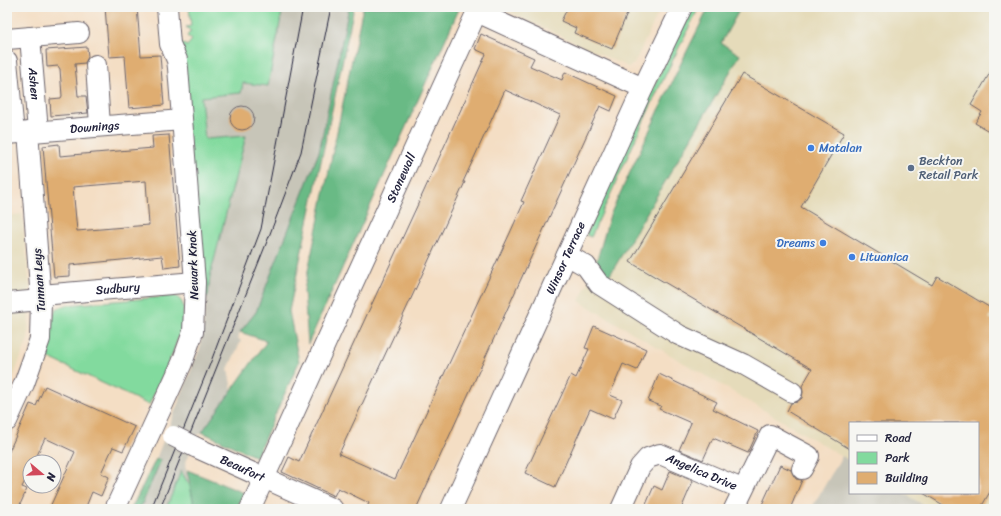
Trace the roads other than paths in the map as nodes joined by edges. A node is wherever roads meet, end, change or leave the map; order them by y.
1 (167, 7) edge
2 (682, 7) edge
3 (478, 10) edge
4 (79, 33) dead end
5 (30, 37) junction
6 (7, 39) edge
7 (7, 62) edge
8 (96, 65) dead end
9 (643, 88) junction
10 (182, 120) junction
11 (100, 126) junction
12 (22, 133) edge
13 (566, 255) junction
14 (195, 282) junction
15 (41, 298) junction
16 (7, 303) edge
17 (792, 392) dead end
18 (7, 421) edge
19 (153, 426) junction
20 (802, 469) dead end
21 (264, 478) junction
22 (742, 489) junction
23 (115, 509) edge
24 (250, 509) edge
25 (333, 509) edge
26 (452, 509) edge
27 (621, 509) edge
28 (734, 509) edge

1 - 10 street, Newark Knok
2 - 9 street, Winsor Terrace
3 - 9 street, Stonewall
3 - 21 street, Stonewall
4 - 5 street
5 - 6 street
5 - 12 street, Ashen
7 - 12 street, Ashen
8 - 11 street
9 - 13 street, Winsor Terrace
10 - 11 street, Downings
10 - 14 street, Newark Knok
11 - 12 street, Downings
12 - 15 street, Tunnan Leys
13 - 17 street
13 - 26 street, Winsor Terrace
14 - 15 street, Sudbury
14 - 19 street, Newark Knok
15 - 16 street, Sudbury
15 - 18 street, Tunnan Leys
19 - 21 street, Beaufort, bridge
19 - 23 street, Newark Knok
20 - 22 street, Angelica Drive
21 - 24 street, Stonewall
21 - 25 street, Beaufort
22 - 27 street, Angelica Drive
22 - 28 street, Angelica Drive

